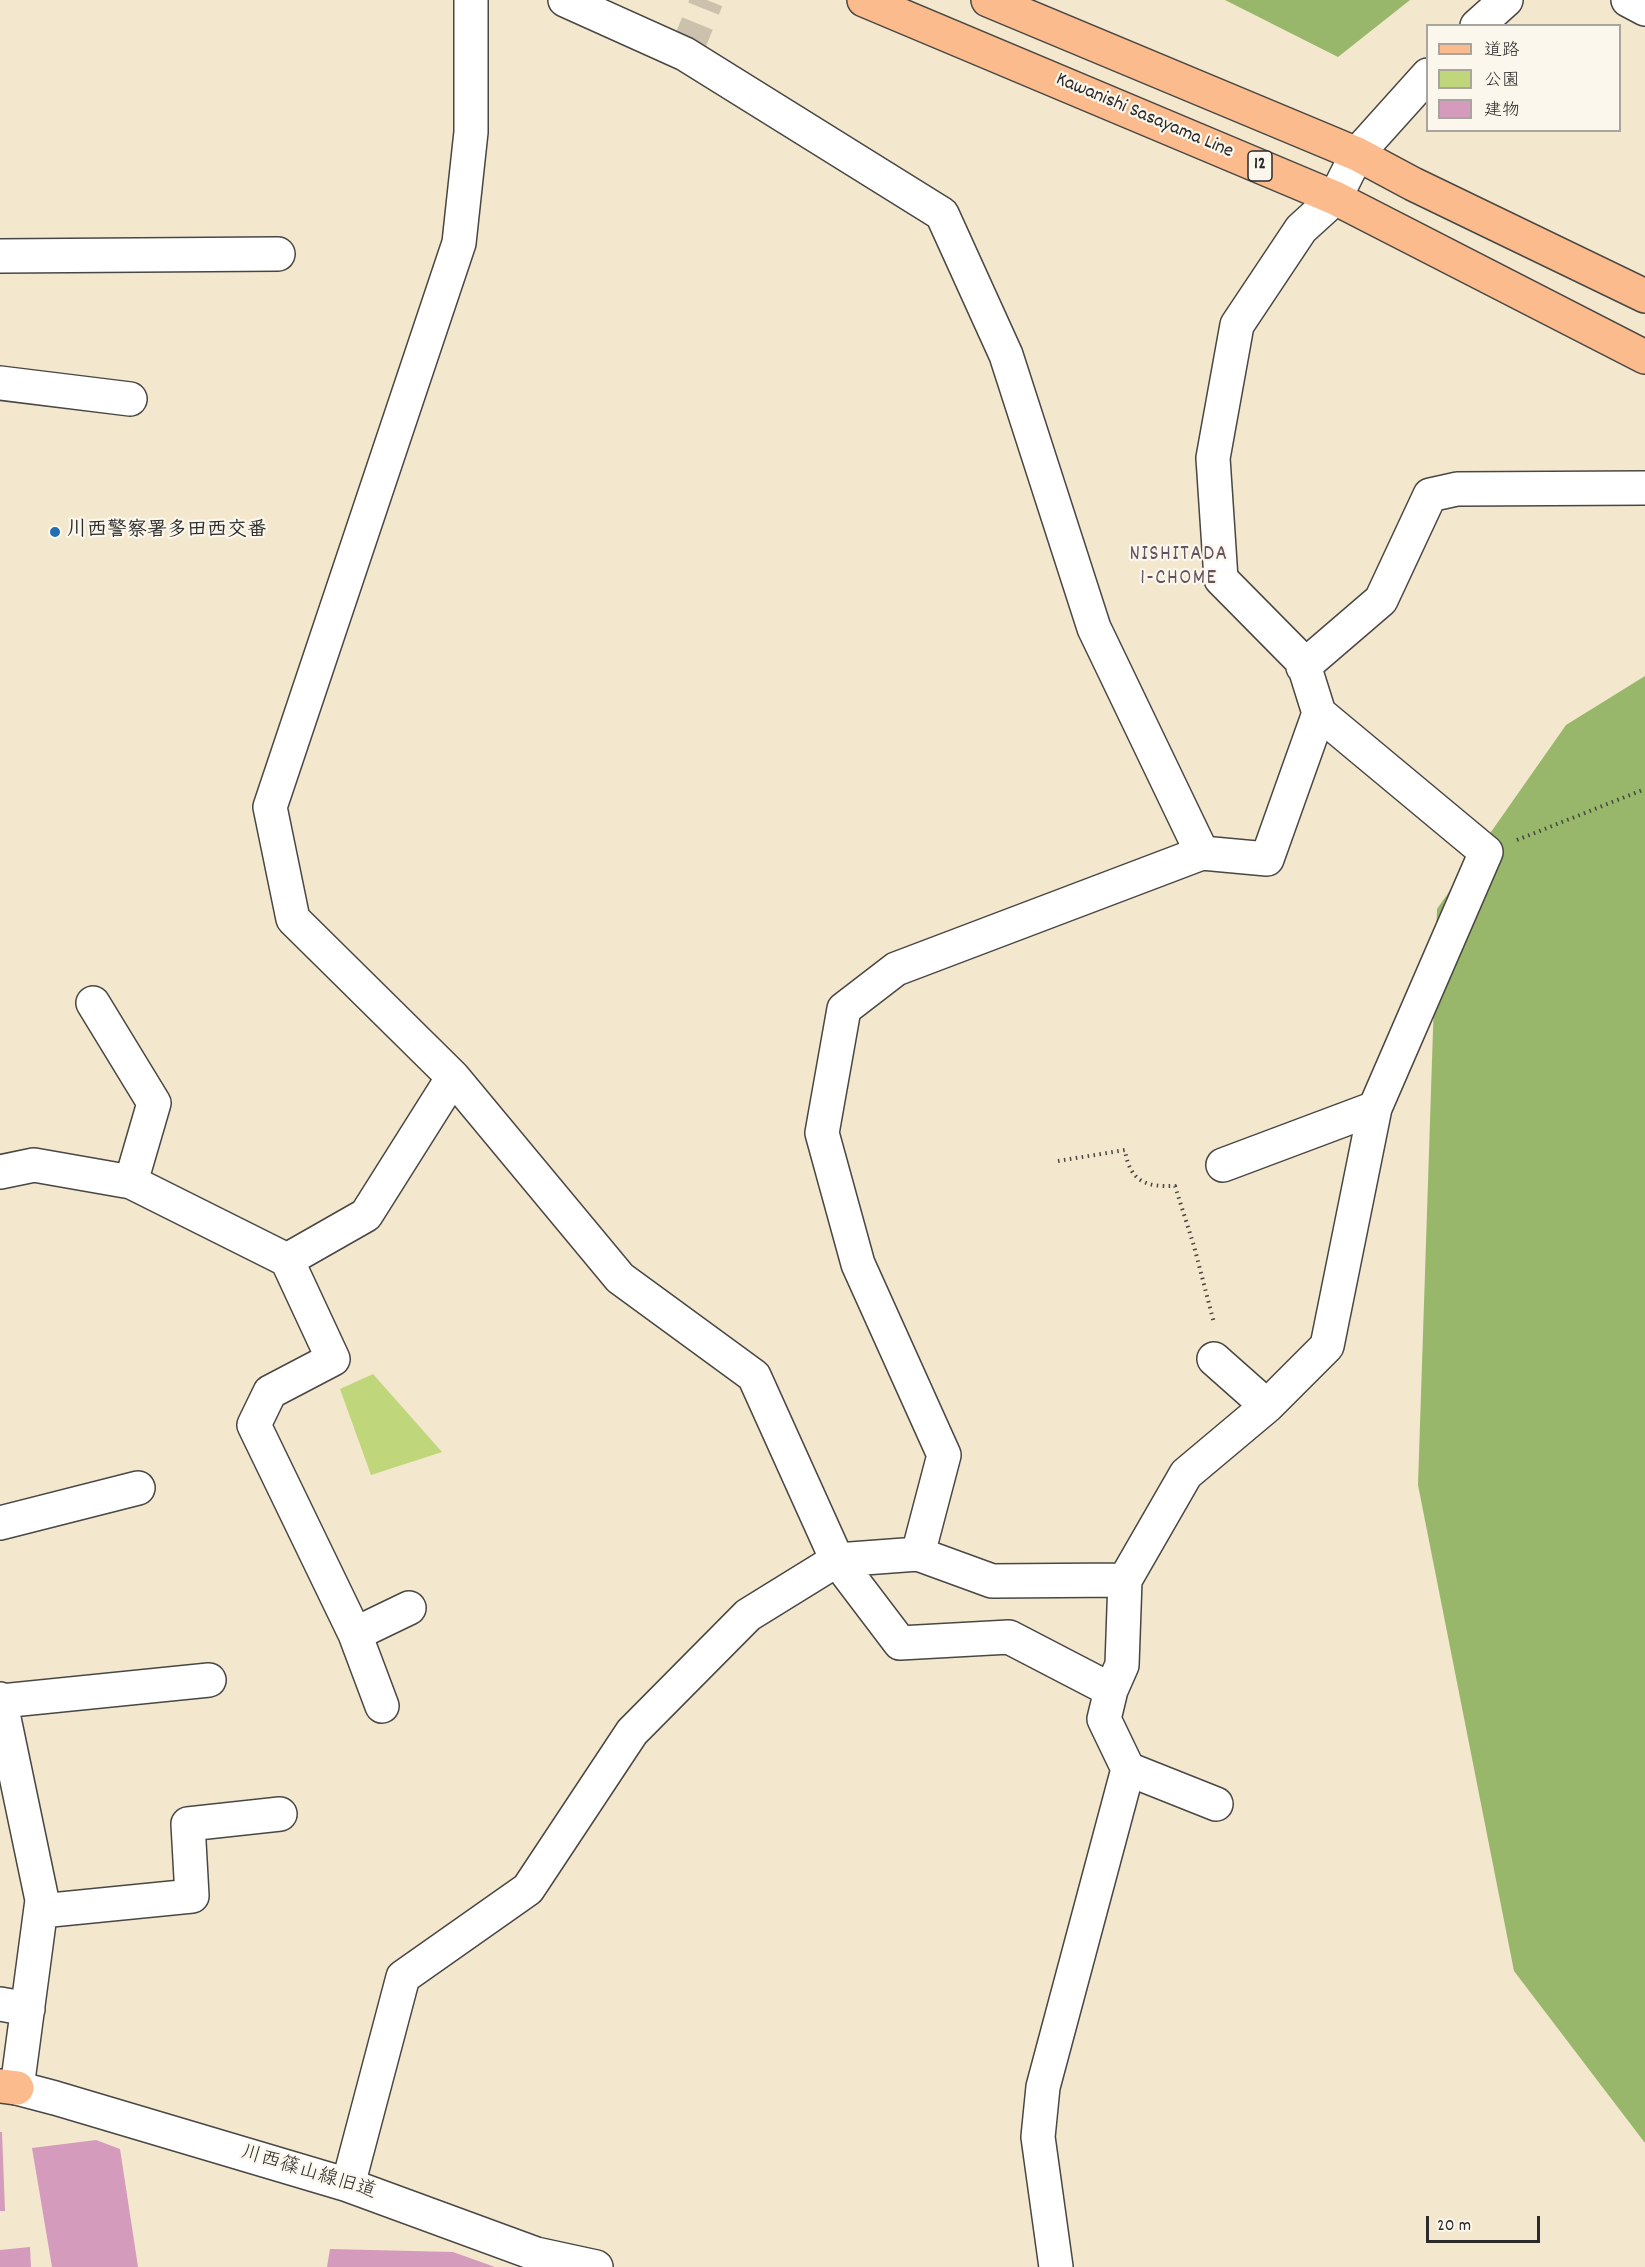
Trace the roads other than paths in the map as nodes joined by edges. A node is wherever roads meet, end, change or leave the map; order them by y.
1 (471, 0) edge
2 (565, 0) edge
3 (864, 0) edge
4 (988, 0) edge
5 (1506, 0) edge
6 (1628, 0) edge
7 (1645, 9) edge
8 (1479, 24) edge
9 (1426, 77) edge
10 (1358, 154) junction
11 (1335, 198) junction
12 (278, 254) dead end
13 (0, 255) edge
14 (1645, 296) edge
15 (1645, 357) edge
16 (0, 383) edge
17 (130, 399) dead end
18 (1645, 488) edge
19 (1303, 667) junction
20 (1319, 713) junction
21 (1202, 853) junction
22 (93, 1003) dead end
23 (453, 1077) junction
24 (1375, 1108) junction
25 (1222, 1165) dead end
26 (0, 1172) edge
27 (131, 1182) junction
28 (287, 1260) junction
29 (1214, 1359) road end
30 (1267, 1406) junction
31 (138, 1488) dead end
32 (0, 1523) edge
33 (918, 1554) junction
34 (837, 1560) junction
35 (1125, 1580) junction
36 (409, 1608) dead end
37 (355, 1634) junction
38 (209, 1680) dead end
39 (1111, 1690) junction
40 (0, 1700) edge
41 (382, 1706) dead end
42 (7, 1760) edge
43 (1128, 1769) junction
44 (1215, 1804) dead end
45 (280, 1814) dead end
46 (40, 1911) junction
47 (14, 2006) edge
48 (8, 2087) edge
49 (348, 2185) junction
50 (596, 2267) edge
51 (1056, 2267) edge

1 - 23 street
2 - 21 street
3 - 11 main road, Kawanishi Sasayama Line / 12
4 - 10 main road
5 - 8 street
6 - 7 street
9 - 10 street
10 - 11 street
10 - 14 main road
11 - 15 main road, Kawanishi Sasayama Line / 12
11 - 19 street
12 - 13 street
16 - 17 street
18 - 19 street
19 - 20 street
20 - 21 street
20 - 24 street
21 - 33 street
22 - 27 street
23 - 28 street
23 - 34 street
24 - 25 street
24 - 30 street
26 - 27 street
27 - 28 street
28 - 37 street
29 - 30 street
30 - 35 street
31 - 32 street
33 - 34 street
33 - 35 street
34 - 39 street
34 - 49 street
35 - 39 street
36 - 37 street
37 - 41 street
38 - 40 street
39 - 43 street
40 - 42 street
42 - 46 street
43 - 44 street
43 - 51 street
45 - 46 street
46 - 47 street
47 - 48 street
48 - 49 street, 川西篠山線旧道
49 - 50 street, 川西篠山線旧道

